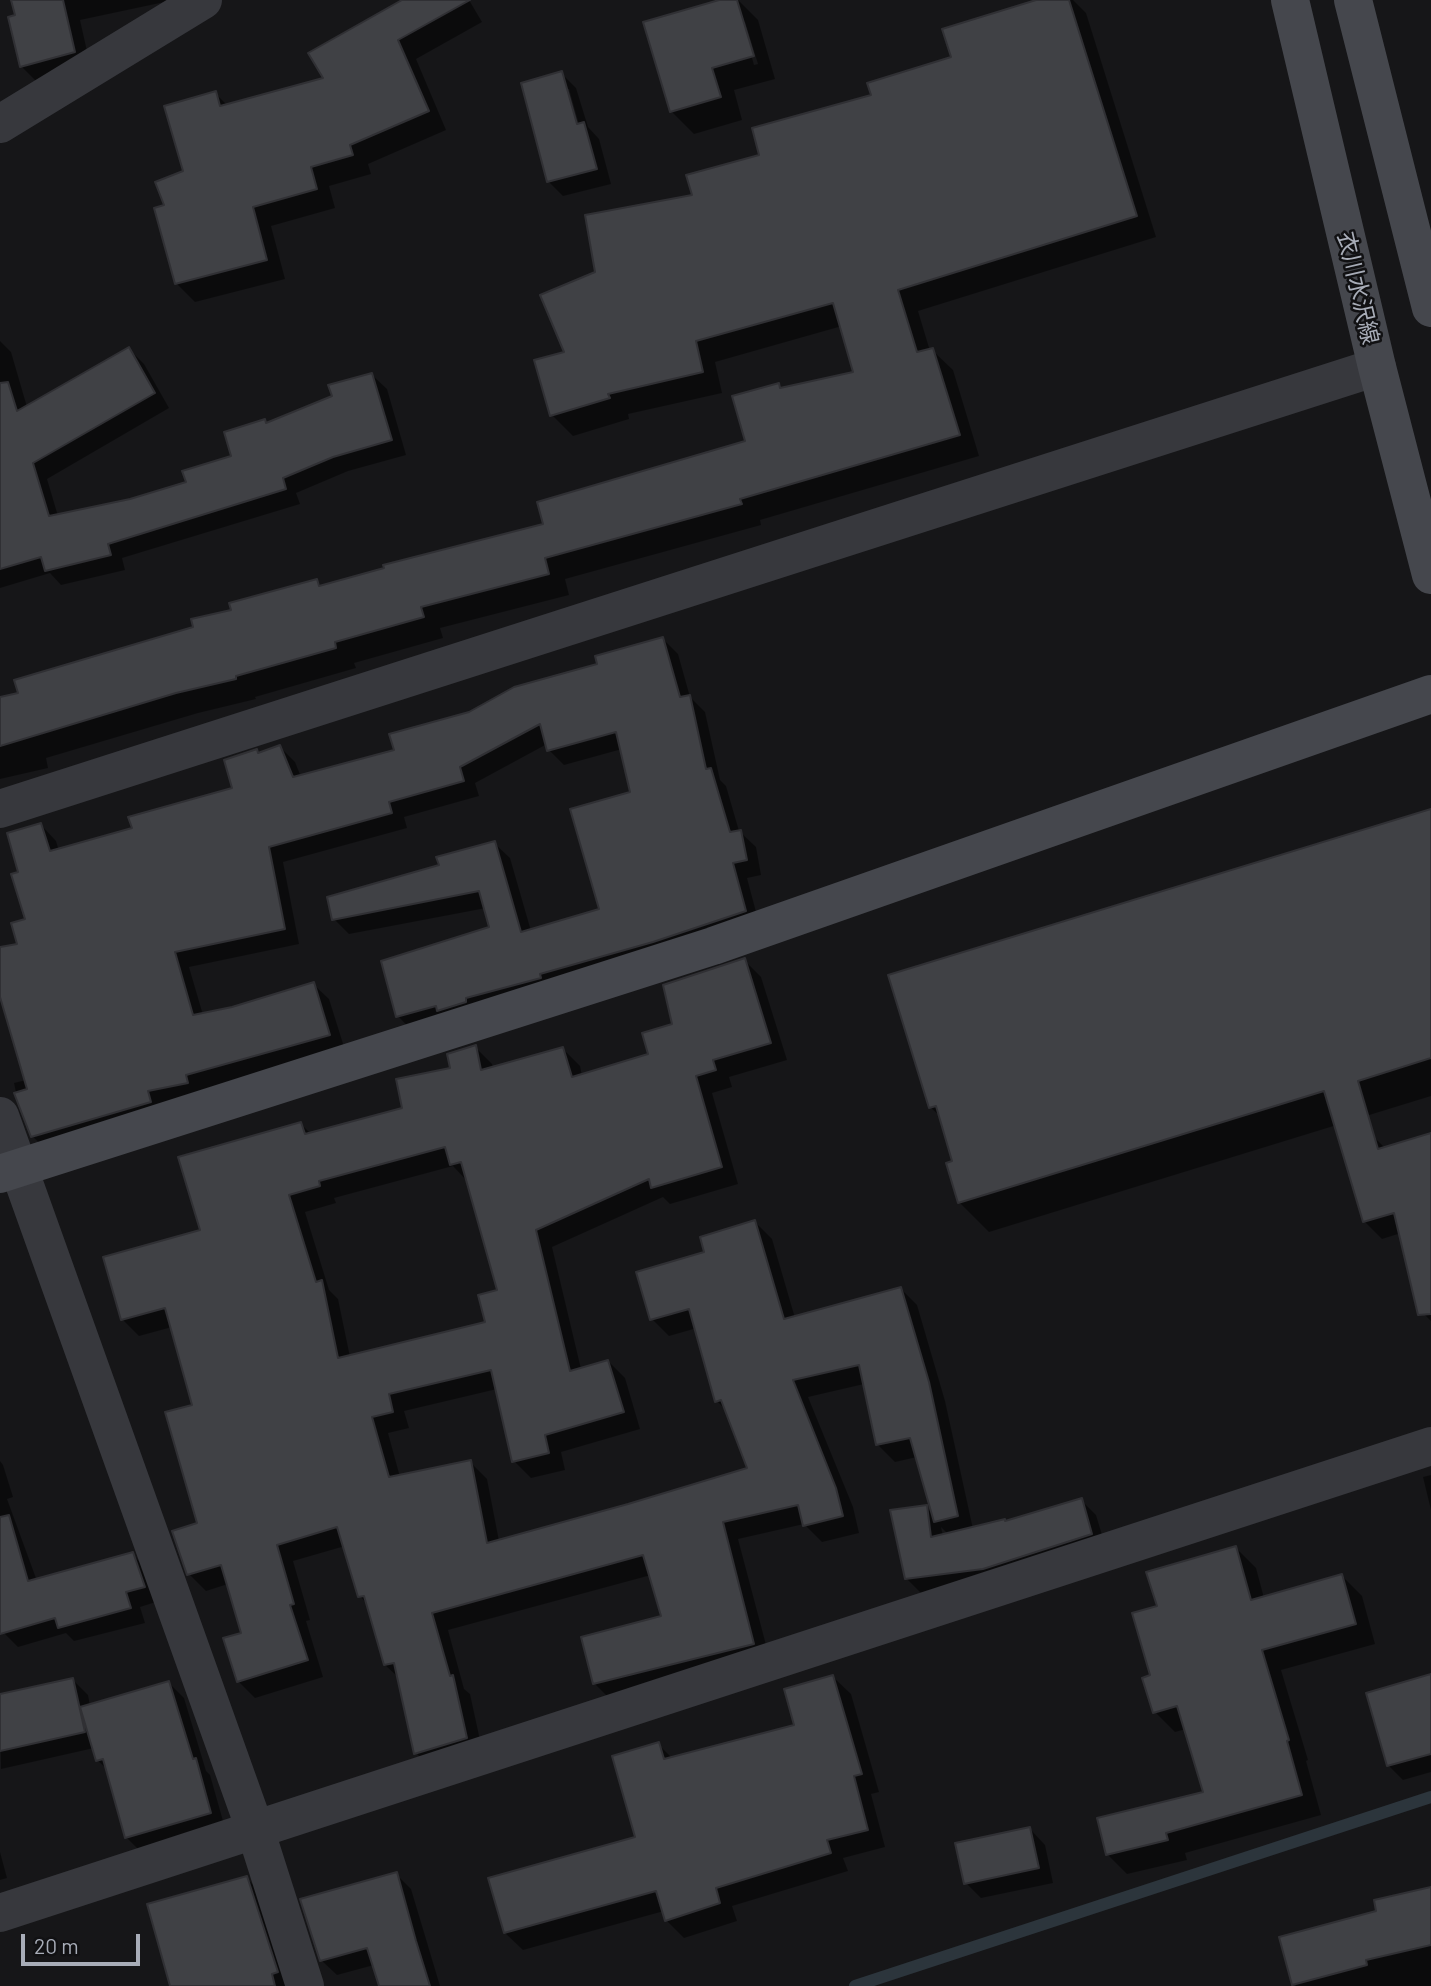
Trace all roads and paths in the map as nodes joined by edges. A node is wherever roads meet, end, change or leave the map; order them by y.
1 (202, 0) edge
2 (1290, 0) edge
3 (1353, 0) edge
4 (0, 124) edge
5 (1431, 308) edge
6 (1377, 367) junction
7 (1431, 575) edge
8 (1431, 694) edge
9 (0, 809) edge
10 (0, 1116) edge
11 (9, 1171) edge
12 (1431, 1446) edge
13 (255, 1829) junction
14 (0, 1913) edge
15 (305, 1986) edge

1 - 4 street
2 - 6 street, 衣川水沢線
3 - 5 street
6 - 7 street, 衣川水沢線
6 - 9 street
8 - 11 street
10 - 11 street
11 - 13 street
12 - 13 street
13 - 14 street
13 - 15 street

